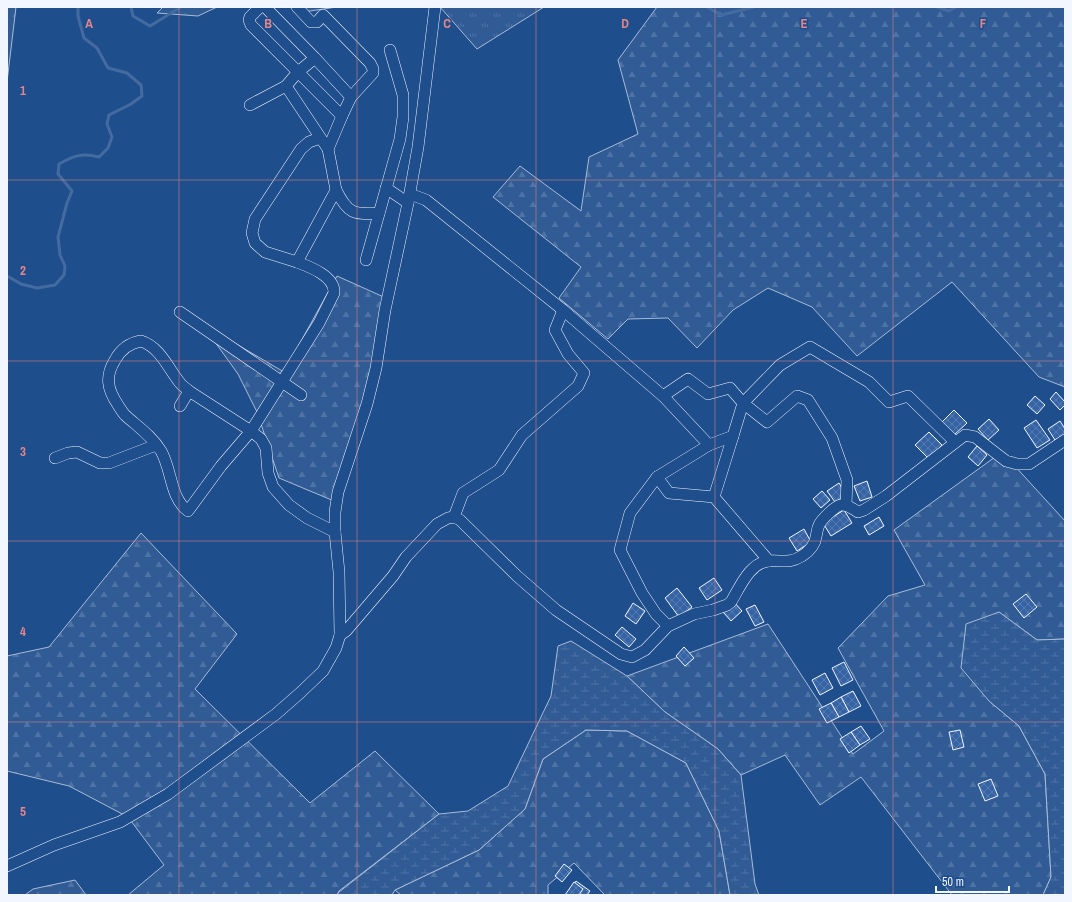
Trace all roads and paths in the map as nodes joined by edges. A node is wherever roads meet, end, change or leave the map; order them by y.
1 (260, 7) edge
2 (265, 7) edge
3 (297, 7) edge
4 (435, 7) edge
5 (390, 50) dead end
6 (315, 58) junction
7 (298, 72) junction
8 (286, 86) junction
9 (351, 97) junction
10 (250, 106) dead end
11 (342, 116) junction
12 (320, 138) junction
13 (328, 148) junction
14 (386, 188) junction
15 (336, 190) junction
16 (409, 198) junction
17 (379, 213) junction
18 (366, 260) dead end
19 (297, 262) junction
20 (563, 310) junction
21 (180, 312) dead end
22 (282, 382) junction
23 (189, 391) junction
24 (301, 395) dead end
25 (663, 396) junction
26 (744, 404) junction
27 (180, 406) dead end
28 (251, 431) junction
29 (733, 436) junction
30 (1065, 440) edge
31 (955, 442) junction
32 (156, 445) junction
33 (709, 445) junction
34 (55, 458) dead end
35 (657, 477) junction
36 (714, 497) junction
37 (846, 505) junction
38 (454, 517) junction
39 (335, 532) junction
40 (769, 560) junction
41 (668, 626) junction
42 (340, 636) junction
43 (7, 865) edge

1 - 7 street
2 - 6 street
3 - 9 street
4 - 16 street
5 - 14 street
6 - 7 street
6 - 9 street
7 - 8 street
7 - 11 street
8 - 10 street
8 - 12 street
9 - 11 street
11 - 13 street
12 - 13 street
12 - 19 street
13 - 15 street
14 - 16 street
14 - 17 street
15 - 17 street
15 - 19 street
16 - 20 street
16 - 39 street
17 - 18 street
19 - 22 street
20 - 25 street
20 - 38 street
21 - 22 street
22 - 24 street
22 - 28 street
23 - 27 street
23 - 28 street
23 - 32 street
25 - 26 street
25 - 33 street
26 - 29 street
26 - 31 street
26 - 37 street
28 - 32 street
28 - 39 street
29 - 33 street
29 - 36 street
30 - 31 street
31 - 37 street
32 - 34 street
33 - 35 street
35 - 36 street
35 - 41 street
36 - 40 street
37 - 40 street
38 - 41 street
38 - 42 street
39 - 42 street
40 - 41 street
42 - 43 street

